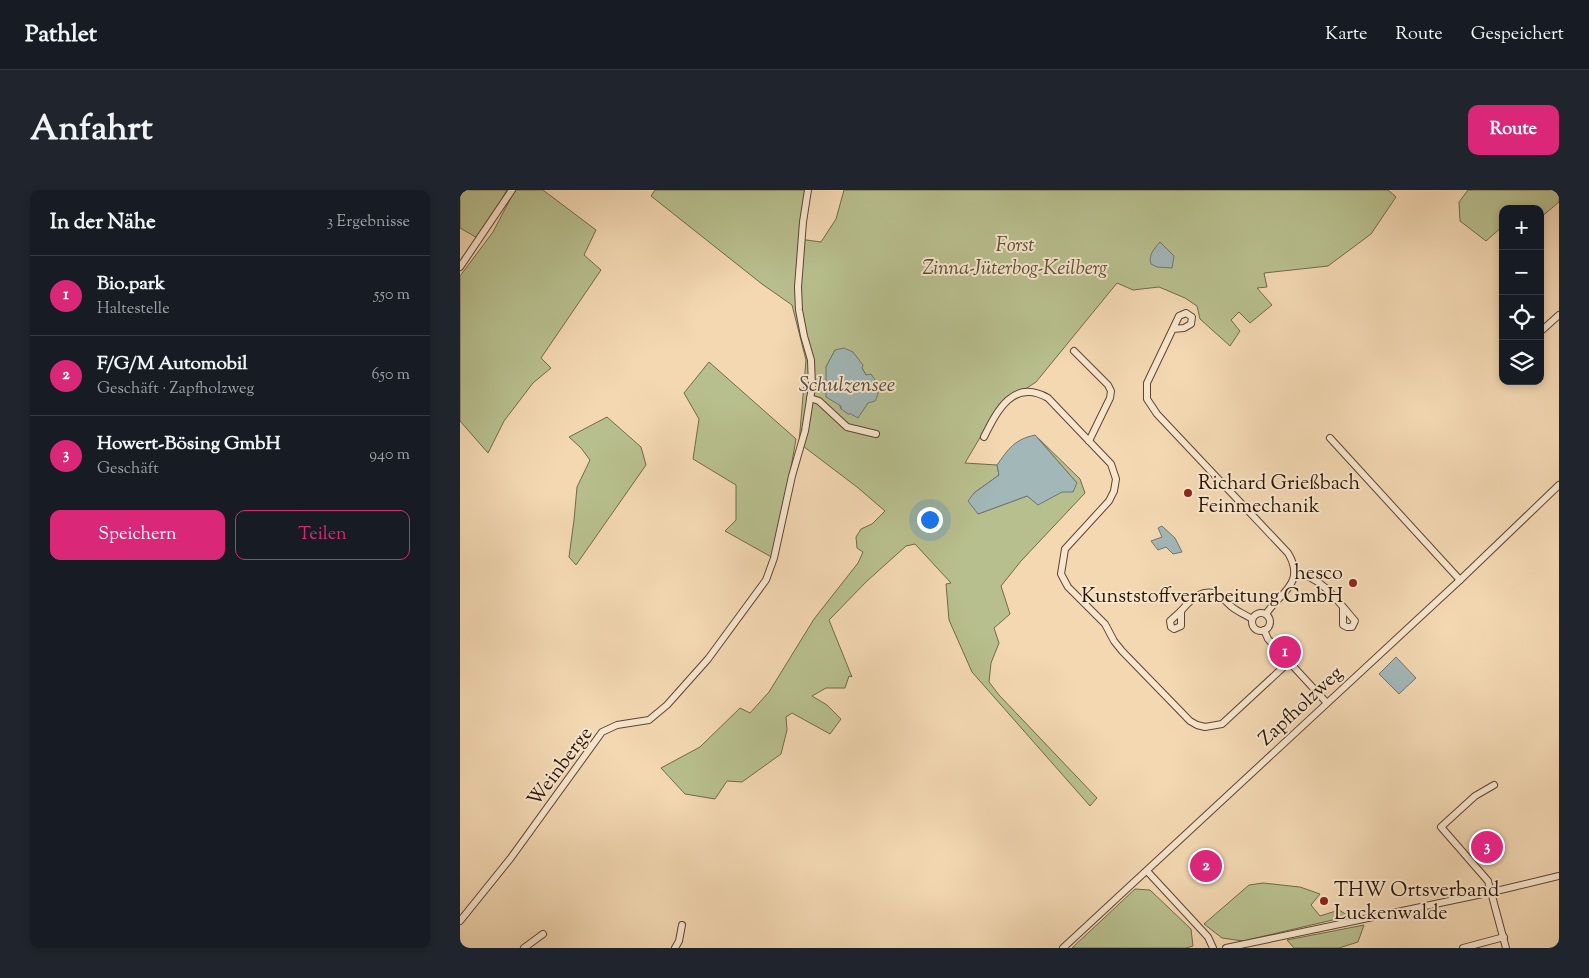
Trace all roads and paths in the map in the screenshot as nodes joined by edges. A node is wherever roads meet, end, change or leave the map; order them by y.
1 (512, 190) edge
2 (808, 190) edge
3 (460, 267) edge
4 (1559, 314) edge
5 (1544, 328) edge
6 (1173, 329) dead end
7 (1074, 351) dead end
8 (810, 398) junction
9 (876, 434) dead end
10 (984, 437) dead end
11 (1330, 438) dead end
12 (1089, 441) junction
13 (1559, 485) edge
14 (1296, 573) junction
15 (1460, 580) junction
16 (1343, 608) junction
17 (1180, 611) dead end
18 (1266, 614) junction
19 (1252, 619) junction
20 (1264, 630) junction
21 (1289, 662) junction
22 (1326, 703) junction
23 (1494, 784) dead end
24 (1147, 871) junction
25 (1559, 876) edge
26 (1492, 892) junction
27 (460, 921) edge
28 (682, 925) dead end
29 (543, 934) dead end
30 (1504, 937) junction
31 (1242, 947) edge
32 (524, 948) edge
33 (674, 948) edge
34 (1063, 948) edge
35 (1214, 948) edge
36 (1226, 948) edge
37 (1463, 948) edge
38 (1506, 948) edge

1 - 3 street
2 - 8 street, Weinberge
4 - 5 street
6 - 14 street
7 - 12 street
8 - 9 street
8 - 27 street, Weinberge
10 - 12 street
11 - 15 street
12 - 21 street
13 - 15 street, Zapfholzweg
14 - 16 street
14 - 18 street
15 - 22 street, Zapfholzweg
16 - 16 street
17 - 19 street
18 - 19 street
18 - 20 street
19 - 20 street
20 - 21 street
21 - 22 street
22 - 24 street, Zapfholzweg
23 - 26 street
24 - 34 street, Zapfholzweg
24 - 35 street
25 - 26 street
26 - 30 street
26 - 31 street
28 - 33 street
29 - 32 street
30 - 37 street
30 - 38 street
31 - 36 street

